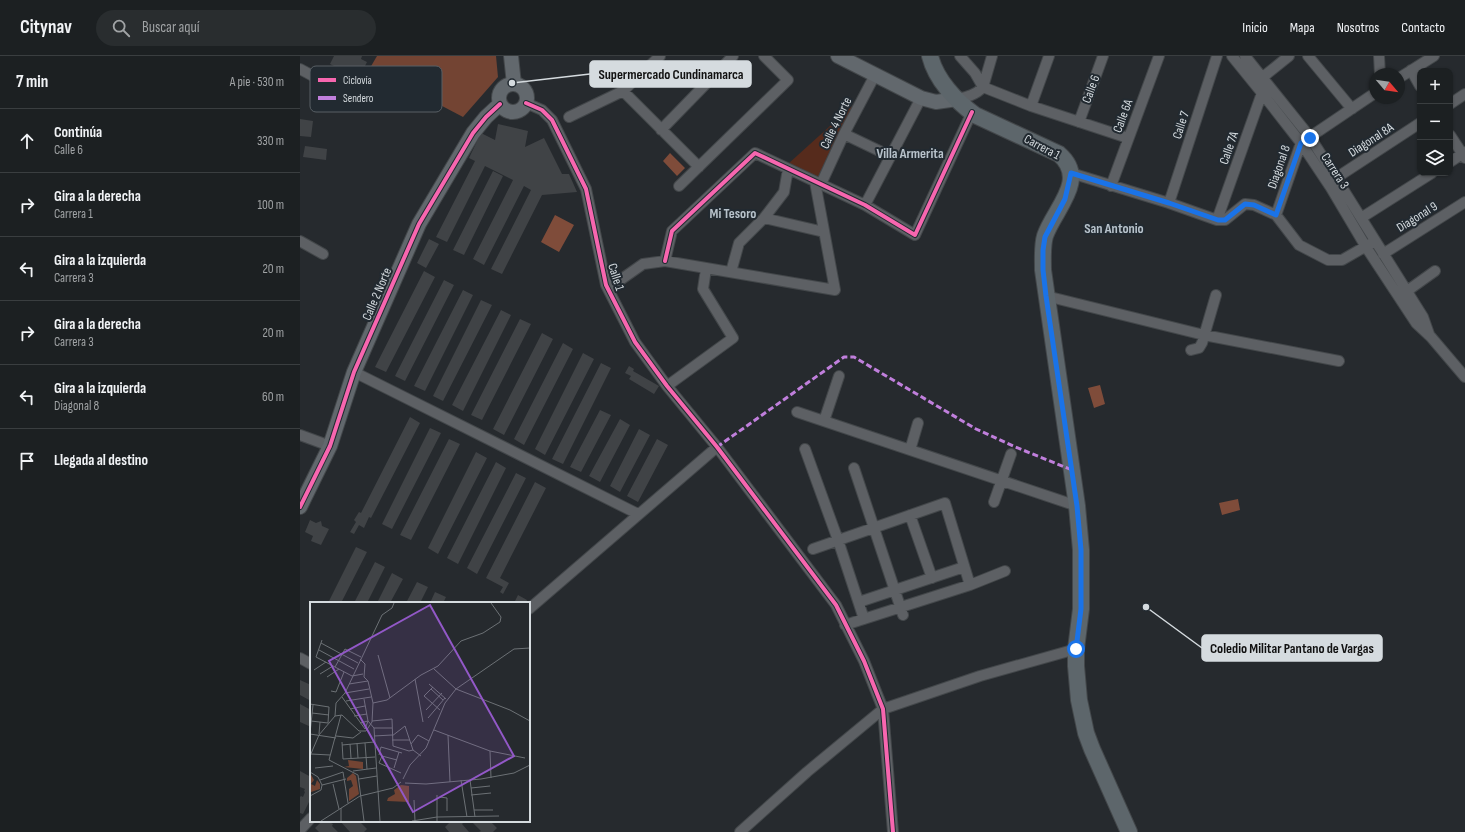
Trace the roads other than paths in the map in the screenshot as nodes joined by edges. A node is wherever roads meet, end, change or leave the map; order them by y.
1 (511, 56) edge
2 (660, 56) edge
3 (733, 56) edge
4 (764, 56) edge
5 (839, 56) edge
6 (930, 56) edge
7 (960, 56) edge
8 (992, 56) edge
9 (1049, 56) edge
10 (1103, 56) edge
11 (1159, 56) edge
12 (1217, 56) edge
13 (1232, 56) edge
14 (1245, 56) edge
15 (1289, 56) edge
16 (1308, 56) edge
17 (1378, 56) edge
18 (1434, 56) edge
19 (1424, 59) edge
20 (1379, 68) edge
21 (300, 69) edge
22 (1411, 70) junction
23 (310, 74) edge
24 (1405, 74) edge
25 (875, 75) junction
26 (1258, 81) junction
27 (1417, 81) edge
28 (514, 84) junction
29 (983, 87) junction
30 (1266, 90) junction
31 (623, 91) junction
32 (1465, 94) edge
33 (1369, 97) edge
34 (921, 98) junction
35 (957, 99) junction
36 (1453, 102) edge
37 (526, 103) junction
38 (500, 104) junction
39 (1031, 106) junction
40 (1352, 109) junction
41 (974, 113) junction
42 (569, 117) dead end
43 (1078, 122) junction
44 (1417, 125) edge
45 (661, 130) junction
46 (844, 134) junction
47 (1128, 138) junction
48 (1310, 138) junction
49 (1453, 139) edge
50 (1301, 143) junction
51 (1464, 155) edge
52 (890, 156) junction
53 (1453, 160) edge
54 (699, 167) junction
55 (788, 169) junction
56 (1071, 173) junction
57 (1427, 176) edge
58 (1336, 178) junction
59 (818, 183) junction
60 (679, 186) dead end
61 (1111, 186) junction
62 (1465, 202) edge
63 (1169, 203) junction
64 (865, 205) junction
65 (1276, 215) junction
66 (764, 218) junction
67 (1361, 218) junction
68 (1218, 220) junction
69 (824, 232) junction
70 (300, 241) edge
71 (1370, 244) junction
72 (323, 254) dead end
73 (1383, 254) junction
74 (665, 261) junction
75 (706, 269) junction
76 (1435, 271) dead end
77 (731, 272) junction
78 (606, 285) junction
79 (1407, 291) junction
80 (1216, 294) dead end
81 (1046, 296) junction
82 (1204, 335) junction
83 (1431, 337) junction
84 (1191, 350) dead end
85 (1339, 361) dead end
86 (354, 372) junction
87 (838, 376) dead end
88 (1465, 376) edge
89 (667, 386) junction
90 (797, 412) dead end
91 (824, 421) junction
92 (918, 423) dead end
93 (300, 435) edge
94 (330, 446) junction
95 (717, 447) junction
96 (805, 449) dead end
97 (910, 450) junction
98 (1011, 454) dead end
99 (854, 468) dead end
100 (1002, 481) junction
101 (304, 501) edge
102 (994, 502) dead end
103 (1077, 506) junction
104 (638, 514) junction
105 (910, 515) junction
106 (874, 528) junction
107 (838, 540) junction
108 (813, 549) dead end
109 (964, 567) junction
110 (1005, 571) dead end
111 (930, 579) junction
112 (970, 584) junction
113 (895, 590) junction
114 (934, 596) junction
115 (859, 602) junction
116 (530, 608) edge
117 (902, 611) junction
118 (864, 619) junction
119 (845, 625) junction
120 (1076, 649) junction
121 (300, 658) edge
122 (310, 663) edge
123 (883, 709) junction
124 (310, 819) edge
125 (300, 830) edge
126 (740, 832) edge
127 (893, 832) edge
128 (1129, 832) edge

1 - 28 street
2 - 31 street
3 - 45 street
4 - 54 street
5 - 25 street
6 - 35 main road, Carrera 1
7 - 29 street
8 - 29 street
9 - 39 street
10 - 43 street, Calle 6
11 - 47 street, Calle 6A
12 - 63 street, Calle 7
13 - 26 street, Carrera 3
14 - 26 street, Carrera 3
15 - 26 street
16 - 40 street
17 - 20 street
18 - 19 street
19 - 22 street
21 - 23 street
22 - 24 street
22 - 27 street
25 - 34 street
25 - 46 street, Calle 4 Norte
26 - 30 street, Carrera 3
28 - 37 street
28 - 38 street
29 - 35 street
29 - 39 street
30 - 48 street, Carrera 3
30 - 50 street, Carrera 3
30 - 68 street, Calle 7A
31 - 42 street
31 - 45 street
32 - 36 street
33 - 40 street, Diagonal 8
34 - 35 street
34 - 52 street
35 - 41 main road, Carrera 1
37 - 38 street
37 - 78 street, Calle 1
38 - 86 street, Calle 2 Norte
39 - 43 street
40 - 48 street, Diagonal 8
41 - 56 main road, Carrera 1
41 - 64 street
43 - 47 street
44 - 58 street, Diagonal 8A
45 - 54 street
46 - 52 street
46 - 59 street, Calle 4 Norte
47 - 61 street, Calle 6A
48 - 50 street, Diagonal 8
48 - 58 street, Carrera 3
49 - 51 street
50 - 65 street, Diagonal 8
50 - 71 street, Carrera 3
51 - 53 street
52 - 64 street
54 - 60 street
55 - 59 street
55 - 66 street
55 - 74 street
56 - 61 street, Carrera 1
56 - 81 main road
57 - 67 street
58 - 67 street, Carrera 3
59 - 64 street
59 - 69 street
61 - 63 street, Carrera 1
62 - 73 street, Diagonal 9
63 - 68 street, Carrera 1
65 - 68 street
65 - 71 street
66 - 69 street
66 - 77 street
67 - 71 street, Carrera 3
69 - 77 street
70 - 72 street
71 - 73 street, Carrera 3
71 - 83 street, Carrera 3
73 - 79 street, Carrera 3
74 - 75 street
74 - 78 street
75 - 77 street
75 - 89 street
76 - 79 street
78 - 89 street, Calle 1
79 - 83 street, Carrera 3
80 - 82 street
81 - 82 street
81 - 103 main road
82 - 84 street
82 - 85 street
83 - 88 street
86 - 94 street, Calle 2 Norte
86 - 104 street
87 - 91 street
89 - 95 street, Calle 1
90 - 91 street
91 - 97 street
92 - 97 street
93 - 94 street
94 - 101 street, Calle 2 Norte
95 - 104 street
95 - 119 street, Calle 1
96 - 107 street
97 - 100 street
98 - 100 street
99 - 106 street
100 - 102 street
100 - 103 street
103 - 120 main road
104 - 116 street
105 - 106 street
105 - 109 street
105 - 111 street
106 - 107 street
106 - 113 street
107 - 108 street
107 - 115 street
109 - 111 street
109 - 112 street
110 - 112 street
111 - 113 street
111 - 114 street
112 - 114 street
113 - 115 street
113 - 117 street
114 - 117 street
115 - 118 street
117 - 118 street
118 - 119 street
119 - 123 street, Calle 1
120 - 123 street
120 - 128 main road
121 - 122 street
123 - 126 street
123 - 127 street, Calle 1
124 - 125 street

